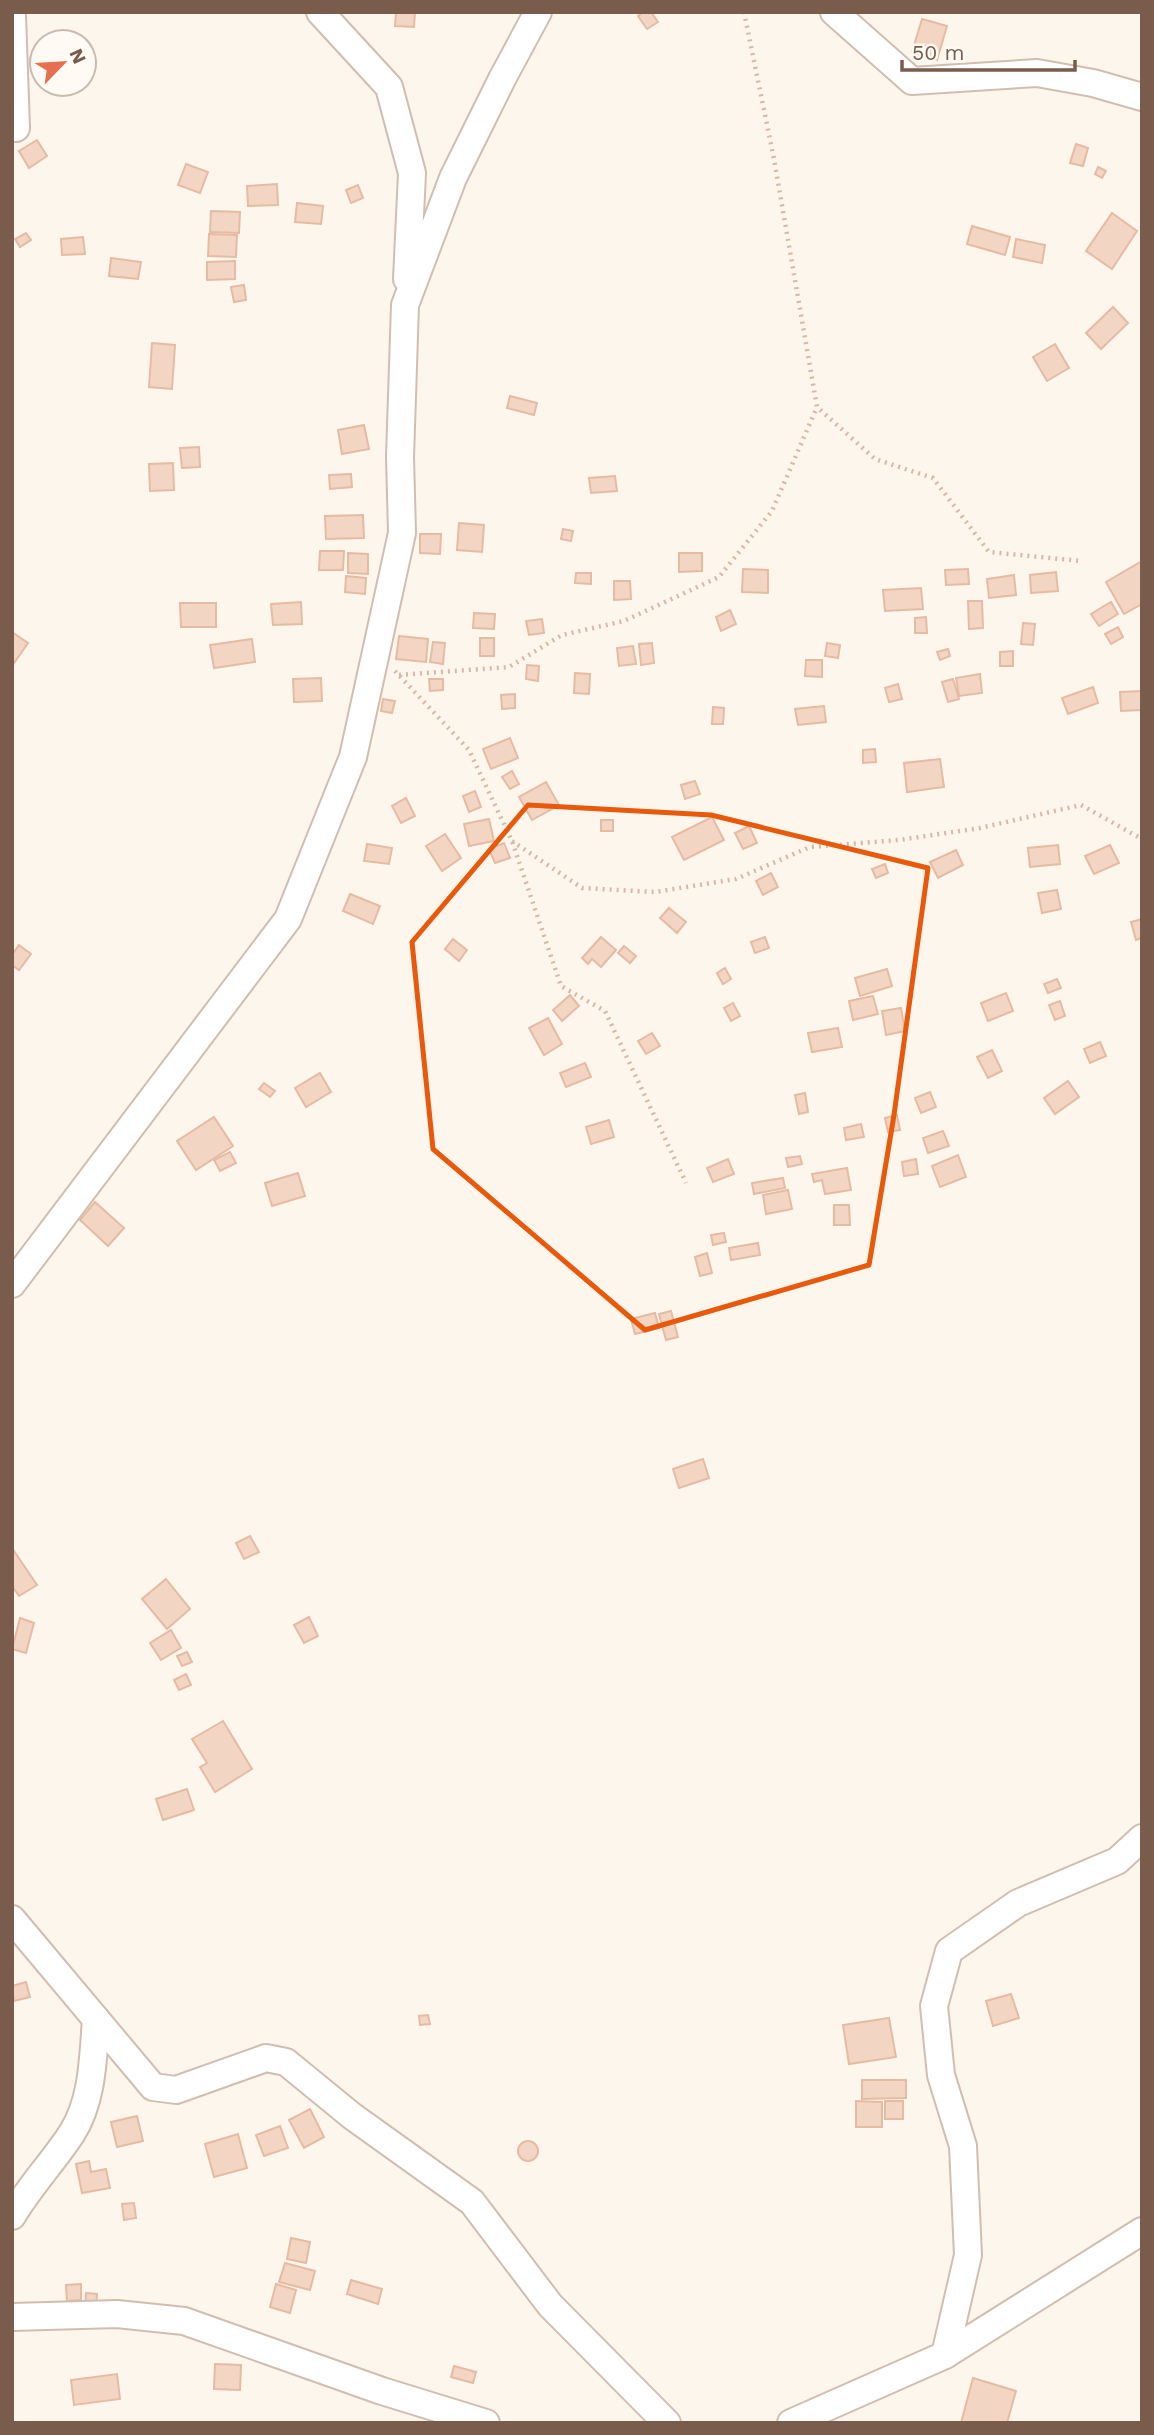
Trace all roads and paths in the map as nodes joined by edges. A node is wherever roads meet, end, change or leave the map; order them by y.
1 (320, 12) edge
2 (538, 12) edge
3 (744, 12) edge
4 (834, 12) edge
5 (12, 16) edge
6 (1142, 97) edge
7 (16, 128) dead end
8 (405, 305) junction
9 (817, 407) junction
10 (1081, 561) dead end
11 (375, 650) junction
12 (399, 675) junction
13 (1142, 839) edge
14 (512, 841) junction
15 (686, 1182) dead end
16 (12, 1284) edge
17 (1142, 1838) edge
18 (12, 1919) edge
19 (96, 2019) junction
20 (12, 2216) edge
21 (1142, 2231) edge
22 (12, 2317) edge
23 (945, 2355) junction
24 (486, 2423) edge
25 (667, 2423) edge
26 (791, 2423) edge

1 - 8 street
2 - 8 street
3 - 9 path
4 - 6 street
5 - 7 street
8 - 11 street
9 - 10 path
9 - 12 path
11 - 12 path
11 - 16 street
12 - 14 path
13 - 14 path
14 - 15 path
17 - 23 street
18 - 19 street
19 - 20 street
19 - 25 street
21 - 23 street
22 - 24 street
23 - 26 street

